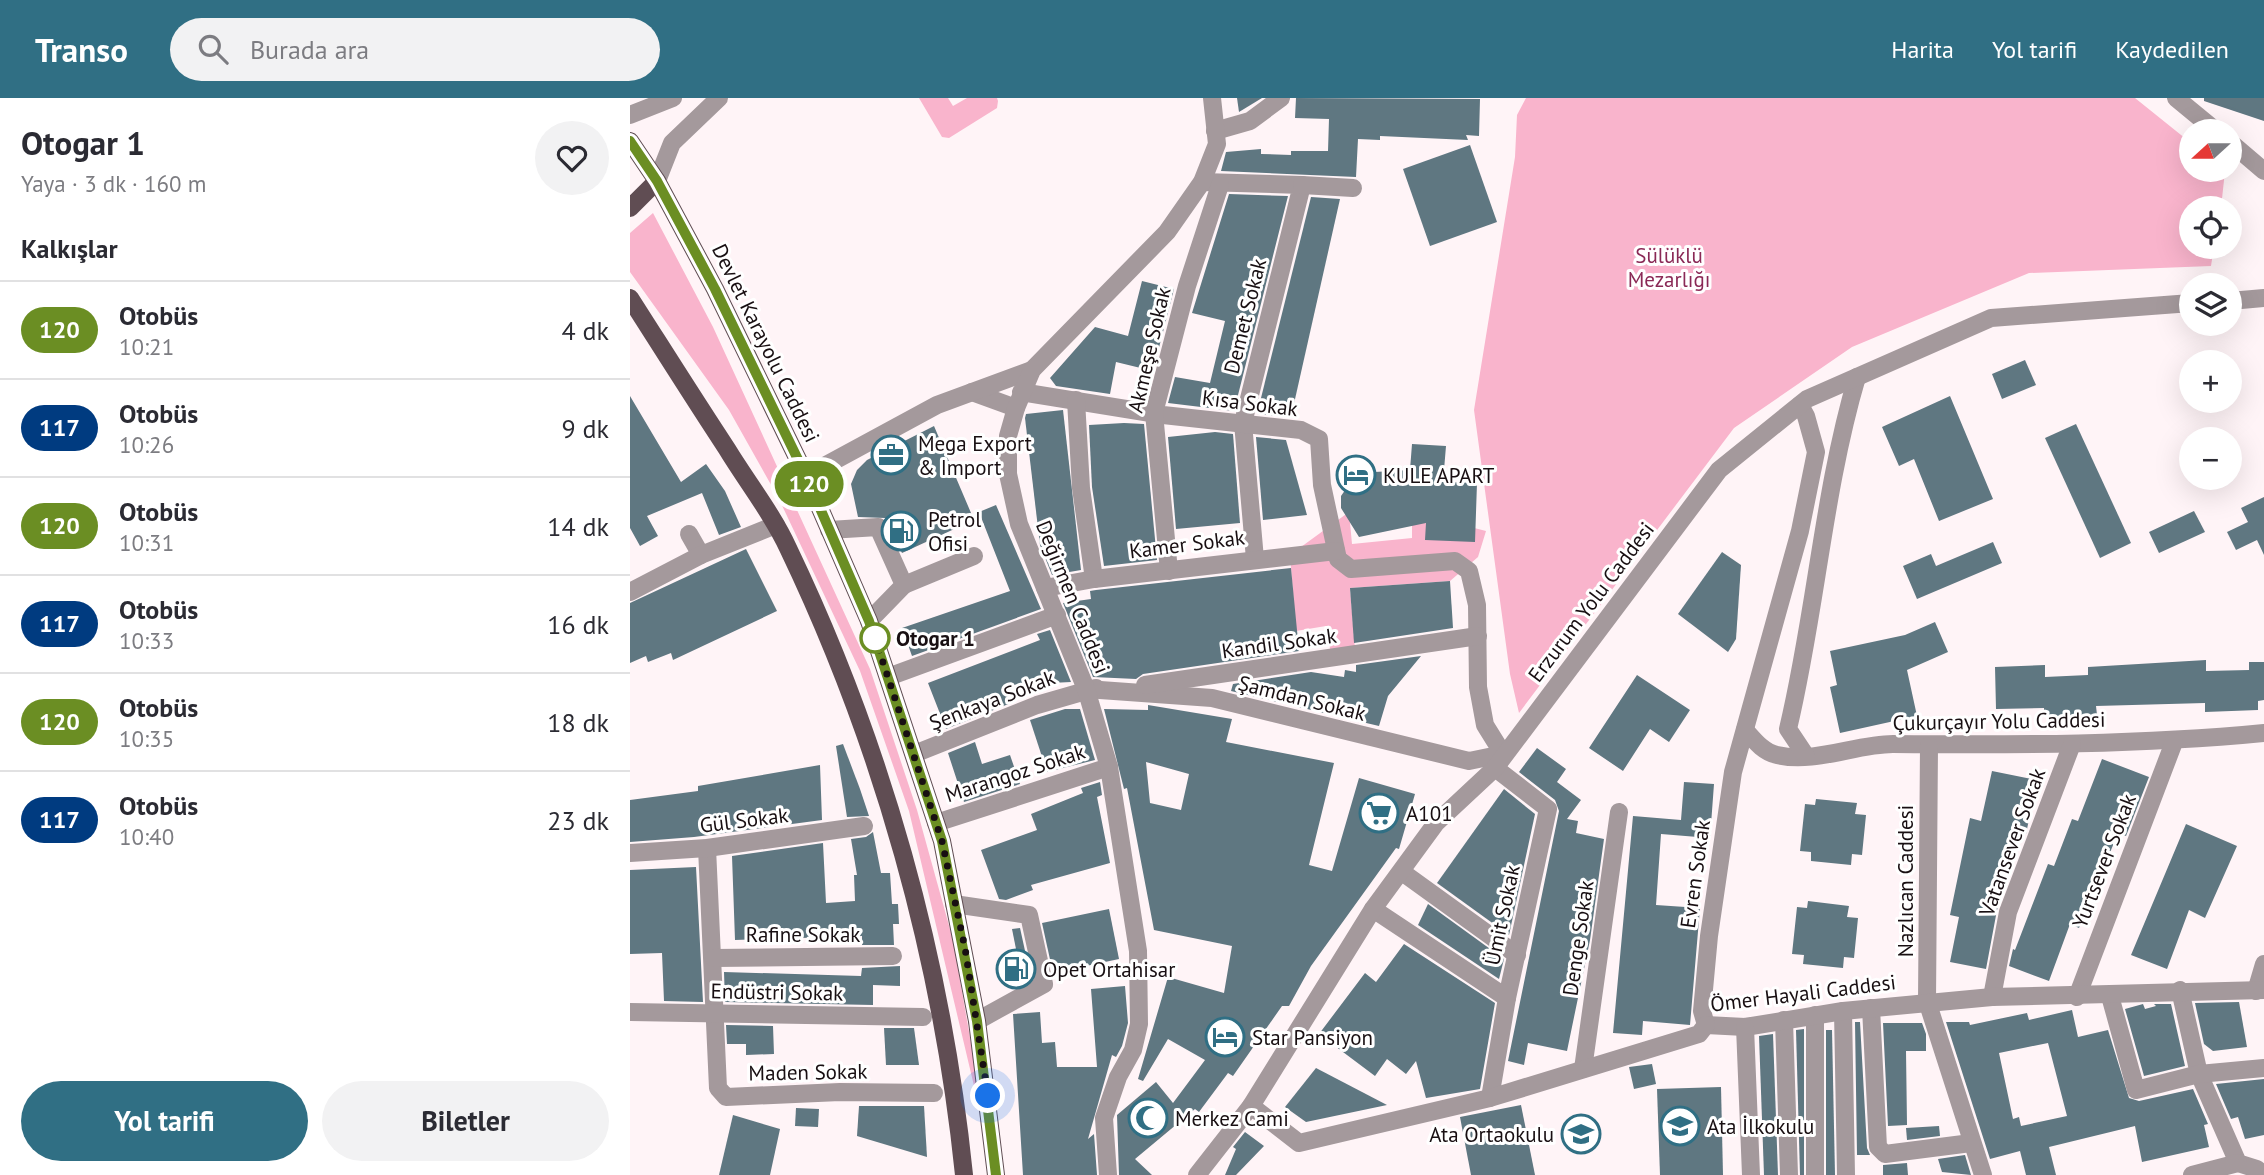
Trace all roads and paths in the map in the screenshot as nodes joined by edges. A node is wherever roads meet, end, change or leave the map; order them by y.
1 (673, 98) edge
2 (719, 98) edge
3 (1212, 98) edge
4 (1281, 98) edge
5 (2176, 98) edge
6 (630, 116) edge
7 (2201, 119) edge
8 (1215, 131) junction
9 (630, 141) edge
10 (2242, 152) edge
11 (2264, 171) edge
12 (657, 181) junction
13 (1211, 184) junction
14 (1302, 185) junction
15 (1353, 187) dead end
16 (630, 208) edge
17 (630, 298) edge
18 (2264, 298) edge
19 (2242, 300) edge
20 (2179, 304) edge
21 (1032, 370) junction
22 (1857, 377) junction
23 (972, 392) junction
24 (1018, 400) junction
25 (1076, 400) junction
26 (1800, 405) junction
27 (1154, 413) junction
28 (1243, 423) junction
29 (806, 476) junction
30 (776, 525) junction
31 (829, 530) junction
32 (689, 534) dead end
33 (1797, 541) junction
34 (1822, 550) junction
35 (1336, 551) junction
36 (701, 555) junction
37 (974, 556) dead end
38 (1255, 559) junction
39 (1169, 571) junction
40 (1094, 579) junction
41 (904, 585) junction
42 (632, 586) edge
43 (1045, 588) junction
44 (1057, 615) junction
45 (869, 621) junction
46 (1478, 636) junction
47 (888, 677) junction
48 (1086, 689) junction
49 (1745, 730) junction
50 (2264, 733) edge
51 (2174, 742) junction
52 (2071, 744) junction
53 (1929, 746) junction
54 (914, 754) junction
55 (1806, 756) junction
56 (1499, 761) junction
57 (1109, 767) junction
58 (1619, 812) dead end
59 (936, 822) junction
60 (864, 826) dead end
61 (707, 848) junction
62 (630, 853) edge
63 (1402, 872) junction
64 (954, 904) junction
65 (1373, 909) junction
66 (1517, 955) junction
67 (893, 956) dead end
68 (714, 958) junction
69 (2264, 964) edge
70 (2180, 990) junction
71 (2260, 990) edge
72 (2110, 996) junction
73 (1992, 997) junction
74 (2077, 997) junction
75 (1507, 998) junction
76 (1927, 1001) junction
77 (1871, 1008) junction
78 (1843, 1011) junction
79 (630, 1012) edge
80 (714, 1014) junction
81 (1815, 1015) junction
82 (923, 1017) dead end
83 (1784, 1020) junction
84 (977, 1021) junction
85 (1745, 1027) junction
86 (1702, 1030) junction
87 (2264, 1068) edge
88 (1583, 1069) junction
89 (2199, 1074) junction
90 (934, 1093) dead end
91 (1490, 1098) junction
92 (1251, 1106) junction
93 (1971, 1143) junction
94 (2238, 1163) junction
95 (2260, 1170) edge
96 (964, 1175) edge
97 (996, 1175) edge
98 (1108, 1175) edge
99 (1197, 1175) edge
100 (1751, 1175) edge
101 (1789, 1175) edge
102 (1815, 1175) edge
103 (1846, 1175) edge
104 (1983, 1175) edge
105 (2192, 1175) edge

1 - 6 street
2 - 12 street
3 - 8 street, Değirmen Caddesi
4 - 8 street
5 - 7 street
8 - 13 street, Değirmen Caddesi
9 - 12 main road, Devlet Karayolu Caddesi
10 - 11 street
12 - 16 main road
12 - 29 main road, Devlet Karayolu Caddesi
13 - 14 street
13 - 21 street, Değirmen Caddesi
13 - 27 street, Akmeşe Sokak
14 - 15 street
14 - 28 street, Demet Sokak
17 - 30 main road
18 - 19 street
20 - 22 street, Erzurum Yolu Caddesi
21 - 23 street
21 - 24 street, Değirmen Caddesi
22 - 26 street, Erzurum Yolu Caddesi
22 - 34 street
23 - 24 street, Kısa Sokak
23 - 29 street
24 - 25 street, Kısa Sokak
24 - 43 street, Değirmen Caddesi
25 - 27 street, Kısa Sokak
25 - 40 street
26 - 33 street, Evren Sokak
26 - 56 street, Erzurum Yolu Caddesi
27 - 28 street, Kısa Sokak
27 - 39 street, Akmeşe Sokak
28 - 35 street, Kısa Sokak
28 - 38 street, Demet Sokak
29 - 31 main road, Devlet Karayolu Caddesi
30 - 36 street
30 - 96 main road
31 - 41 street
31 - 45 main road, Devlet Karayolu Caddesi
32 - 36 street
33 - 34 street
33 - 49 street, Evren Sokak
34 - 55 street
35 - 38 street, Kamer Sokak
35 - 46 street
36 - 42 street
37 - 41 street
38 - 39 street, Kamer Sokak
39 - 40 street, Kamer Sokak
40 - 43 street, Kamer Sokak
41 - 45 street
43 - 44 street, Değirmen Caddesi
44 - 47 street
44 - 48 street, Değirmen Caddesi
45 - 47 main road, Devlet Karayolu Caddesi
46 - 48 street, Kandil Sokak
46 - 56 street
47 - 54 main road, Devlet Karayolu Caddesi
48 - 54 street, Şenkaya Sokak
48 - 56 street, Şamdan Sokak
48 - 57 street, Değirmen Caddesi
49 - 55 street, Çukurçayır Yolu Caddesi
49 - 86 street, Evren Sokak
50 - 51 street, Çukurçayır Yolu Caddesi
51 - 52 street, Çukurçayır Yolu Caddesi
51 - 74 street, Yurtsever Sokak
52 - 53 street, Çukurçayır Yolu Caddesi
52 - 73 street, Vatansever Sokak
53 - 55 street, Çukurçayır Yolu Caddesi
53 - 76 street, Nazlıcan Caddesi
54 - 59 main road, Devlet Karayolu Caddesi
56 - 63 street, Erzurum Yolu Caddesi
56 - 66 street, Ümit Sokak
57 - 59 street, Marangoz Sokak
57 - 98 street, Değirmen Caddesi
58 - 88 street, Denge Sokak
59 - 64 main road, Devlet Karayolu Caddesi
60 - 61 street, Gül Sokak
61 - 62 street, Gül Sokak
61 - 68 street
63 - 65 street, Erzurum Yolu Caddesi
63 - 66 street
64 - 84 main road, Devlet Karayolu Caddesi
64 - 84 street
65 - 75 street
65 - 92 street, Erzurum Yolu Caddesi
66 - 75 street, Ümit Sokak
67 - 68 street, Rafine Sokak
68 - 80 street
69 - 71 street
70 - 71 street, Ömer Hayali Caddesi
70 - 72 street, Ömer Hayali Caddesi
70 - 89 street
72 - 74 street, Ömer Hayali Caddesi
72 - 89 street
73 - 74 street, Ömer Hayali Caddesi
73 - 76 street, Ömer Hayali Caddesi
75 - 91 street, Ümit Sokak
76 - 77 street, Ömer Hayali Caddesi
76 - 93 street, Nazlıcan Caddesi
77 - 78 street, Ömer Hayali Caddesi
77 - 93 street
78 - 81 street, Ömer Hayali Caddesi
78 - 103 street
79 - 80 street, Endüstri Sokak
80 - 82 street, Endüstri Sokak
80 - 90 street, Maden Sokak
81 - 83 street, Ömer Hayali Caddesi
81 - 102 street
83 - 85 street, Ömer Hayali Caddesi
83 - 101 street
84 - 97 main road, Devlet Karayolu Caddesi
85 - 86 street, Ömer Hayali Caddesi
85 - 100 street
86 - 88 street, Ömer Hayali Caddesi
87 - 89 street
88 - 91 street, Ömer Hayali Caddesi
89 - 94 street
91 - 92 street, Ömer Hayali Caddesi
92 - 99 street, Erzurum Yolu Caddesi
93 - 104 street, Nazlıcan Caddesi
94 - 95 street
94 - 105 street

